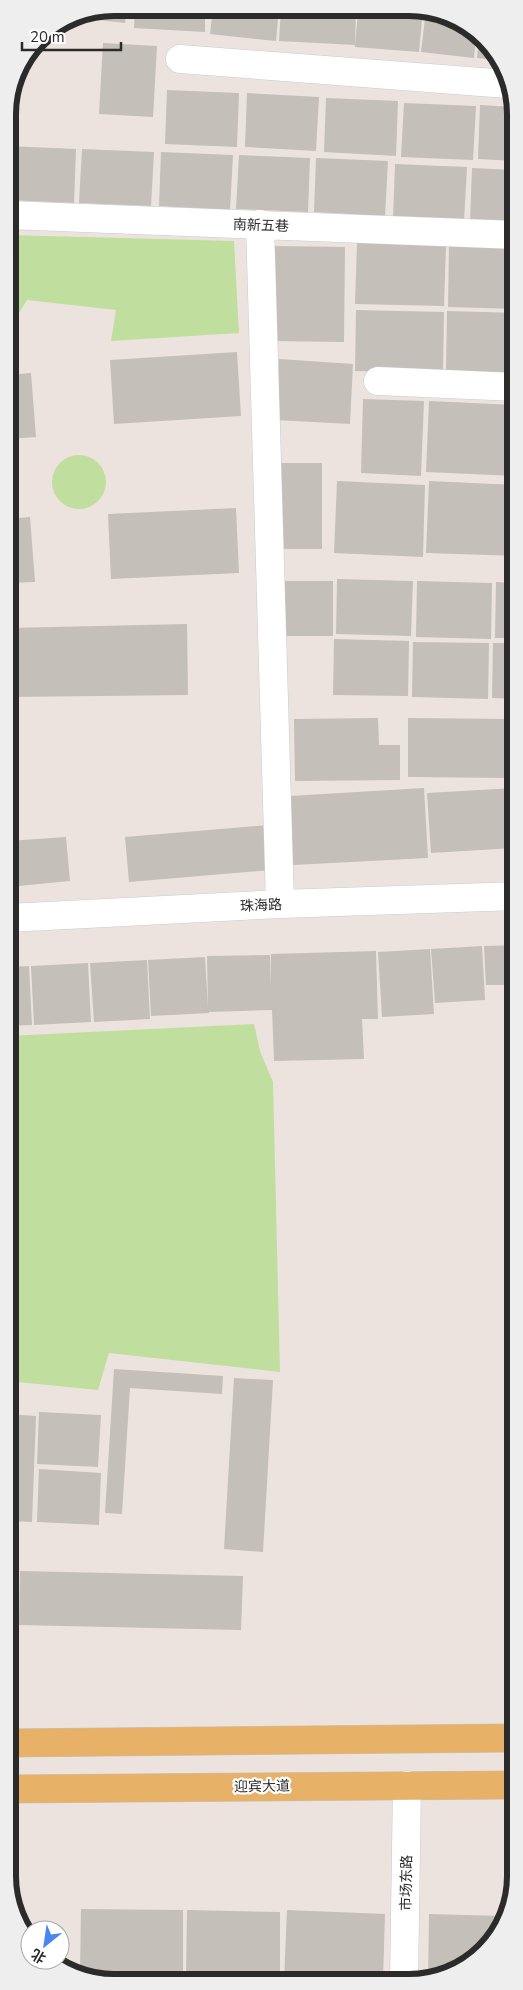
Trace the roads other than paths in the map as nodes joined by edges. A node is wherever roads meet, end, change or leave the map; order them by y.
1 (180, 59) dead end
2 (502, 84) edge
3 (16, 215) edge
4 (260, 224) junction
5 (507, 235) edge
6 (378, 381) dead end
7 (507, 386) edge
8 (507, 896) edge
9 (280, 904) junction
10 (507, 907) edge
11 (16, 918) edge
12 (16, 929) edge
13 (507, 1738) edge
14 (16, 1743) edge
15 (407, 1785) junction
16 (507, 1785) edge
17 (16, 1789) edge
18 (404, 1974) edge

1 - 2 street
3 - 4 street, 南新五巷
4 - 5 street, 南新五巷
4 - 9 street
6 - 7 street
8 - 9 street, 珠海路
9 - 11 street, 珠海路
10 - 12 street, 珠海路
13 - 14 main road
15 - 16 main road, 迎宾大道
15 - 17 main road, 迎宾大道
15 - 18 street, 市场东路

